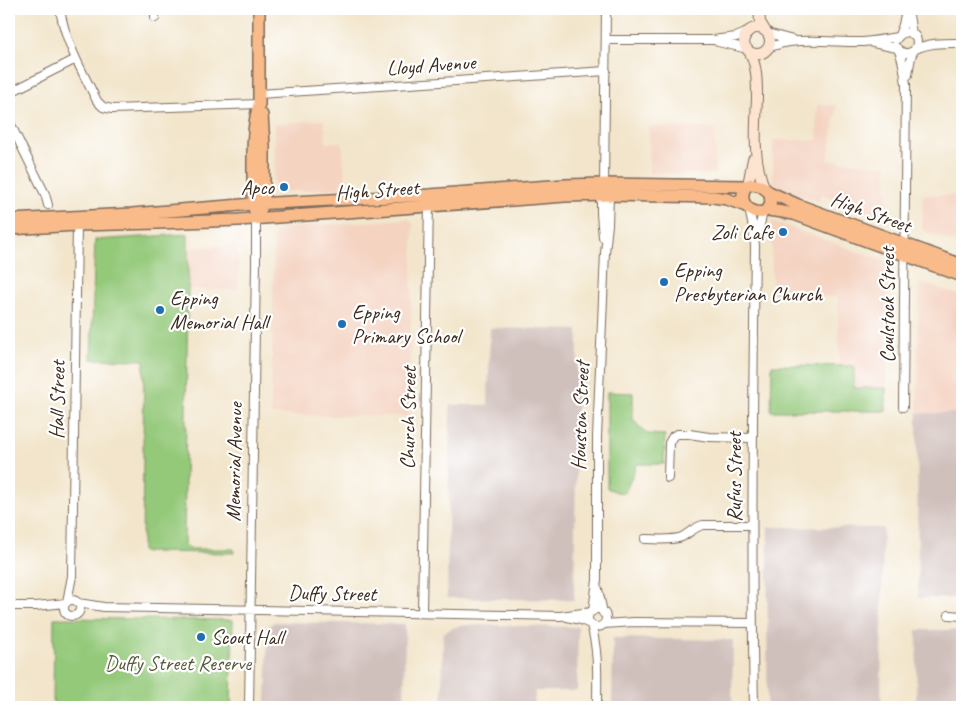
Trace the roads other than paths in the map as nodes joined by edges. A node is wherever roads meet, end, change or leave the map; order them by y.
1 (60, 9) edge
2 (155, 9) edge
3 (259, 9) edge
4 (606, 9) edge
5 (757, 9) edge
6 (907, 9) edge
7 (155, 18) dead end
8 (749, 31) junction
9 (766, 32) junction
10 (913, 35) junction
11 (898, 36) junction
12 (606, 40) junction
13 (713, 40) junction
14 (800, 41) junction
15 (864, 42) junction
16 (947, 43) junction
17 (962, 43) edge
18 (897, 48) junction
19 (748, 50) junction
20 (766, 50) junction
21 (914, 50) junction
22 (76, 59) junction
23 (606, 71) junction
24 (906, 84) junction
25 (757, 85) junction
26 (9, 93) edge
27 (259, 99) junction
28 (9, 121) edge
29 (756, 146) junction
30 (747, 186) junction
31 (767, 190) junction
32 (605, 191) junction
33 (429, 200) junction
34 (258, 204) junction
35 (48, 205) dead end
36 (747, 208) junction
37 (765, 211) junction
38 (256, 218) junction
39 (9, 220) edge
40 (77, 225) junction
41 (9, 229) edge
42 (755, 246) junction
43 (905, 250) junction
44 (962, 265) edge
45 (962, 276) edge
46 (903, 407) dead end
47 (752, 438) junction
48 (668, 478) dead end
49 (752, 525) junction
50 (645, 539) dead end
51 (72, 576) junction
52 (597, 580) junction
53 (66, 602) junction
54 (77, 602) junction
55 (9, 606) edge
56 (36, 606) junction
57 (104, 607) junction
58 (251, 610) junction
59 (592, 611) junction
60 (422, 612) junction
61 (66, 613) junction
62 (77, 614) junction
63 (604, 614) junction
64 (949, 615) dead end
65 (560, 616) junction
66 (962, 616) edge
67 (634, 622) junction
68 (752, 623) junction
69 (590, 625) junction
70 (603, 625) junction
71 (597, 655) junction
72 (249, 707) edge
73 (597, 707) edge
74 (754, 707) edge

1 - 22 street
2 - 7 street
3 - 27 main road, Memorial Avenue
4 - 12 street, Houston Street
5 - 8 street
5 - 9 street
6 - 10 street
6 - 11 street
8 - 9 street
8 - 13 street
8 - 19 street
9 - 14 street
9 - 20 street
10 - 11 street
10 - 16 street
10 - 21 street
11 - 15 street
11 - 18 street
12 - 13 street
12 - 23 street, Houston Street
13 - 19 street
14 - 15 street
14 - 20 street
15 - 18 street
16 - 17 street
16 - 21 street
18 - 21 street
18 - 24 street, Coulstock Street
19 - 20 street
19 - 25 street
20 - 25 street
21 - 24 street, Coulstock Street
22 - 26 street
22 - 27 street, Lloyd Avenue
23 - 27 street, Lloyd Avenue
23 - 32 street, Houston Street
24 - 43 street, Coulstock Street
25 - 29 street
27 - 34 main road, Memorial Avenue
28 - 35 street
29 - 30 street
29 - 31 street
30 - 31 main road
30 - 32 main road, High Street
30 - 36 main road
31 - 37 main road
31 - 43 main road, High Street
32 - 33 main road, High Street
32 - 36 main road, High Street
32 - 52 street, Houston Street
33 - 34 main road, High Street
33 - 38 main road, High Street
33 - 60 street, Church Street
34 - 38 main road, Memorial Avenue
34 - 39 main road, High Street
36 - 37 main road
36 - 42 street, Rufus Street
37 - 42 street, Rufus Street
37 - 43 main road, High Street
38 - 40 main road, High Street
38 - 58 street, Memorial Avenue
40 - 41 main road, High Street
40 - 51 street, Hall Street
42 - 47 street, Rufus Street
43 - 44 main road, High Street
43 - 45 main road, High Street
43 - 46 street, Coulstock Street
47 - 48 street
47 - 49 street, Rufus Street
49 - 50 street
49 - 68 street, Rufus Street
51 - 53 street, Hall Street
51 - 54 street, Hall Street
52 - 59 street, Houston Street
52 - 63 street, Houston Street
53 - 54 street
53 - 56 street
53 - 61 street
54 - 57 street, Duffy Street
54 - 62 street
55 - 56 street
56 - 61 street
57 - 58 street, Duffy Street
57 - 62 street, Duffy Street
58 - 60 street, Duffy Street
58 - 72 street, Memorial Avenue
59 - 63 street
59 - 65 street, Duffy Street
59 - 69 street
60 - 65 street, Duffy Street
61 - 62 street
63 - 67 street
63 - 70 street
64 - 66 street
65 - 69 street, Duffy Street
67 - 68 street
67 - 70 street
68 - 74 street, Rufus Street
69 - 70 street
69 - 71 street
70 - 71 street
71 - 73 street

